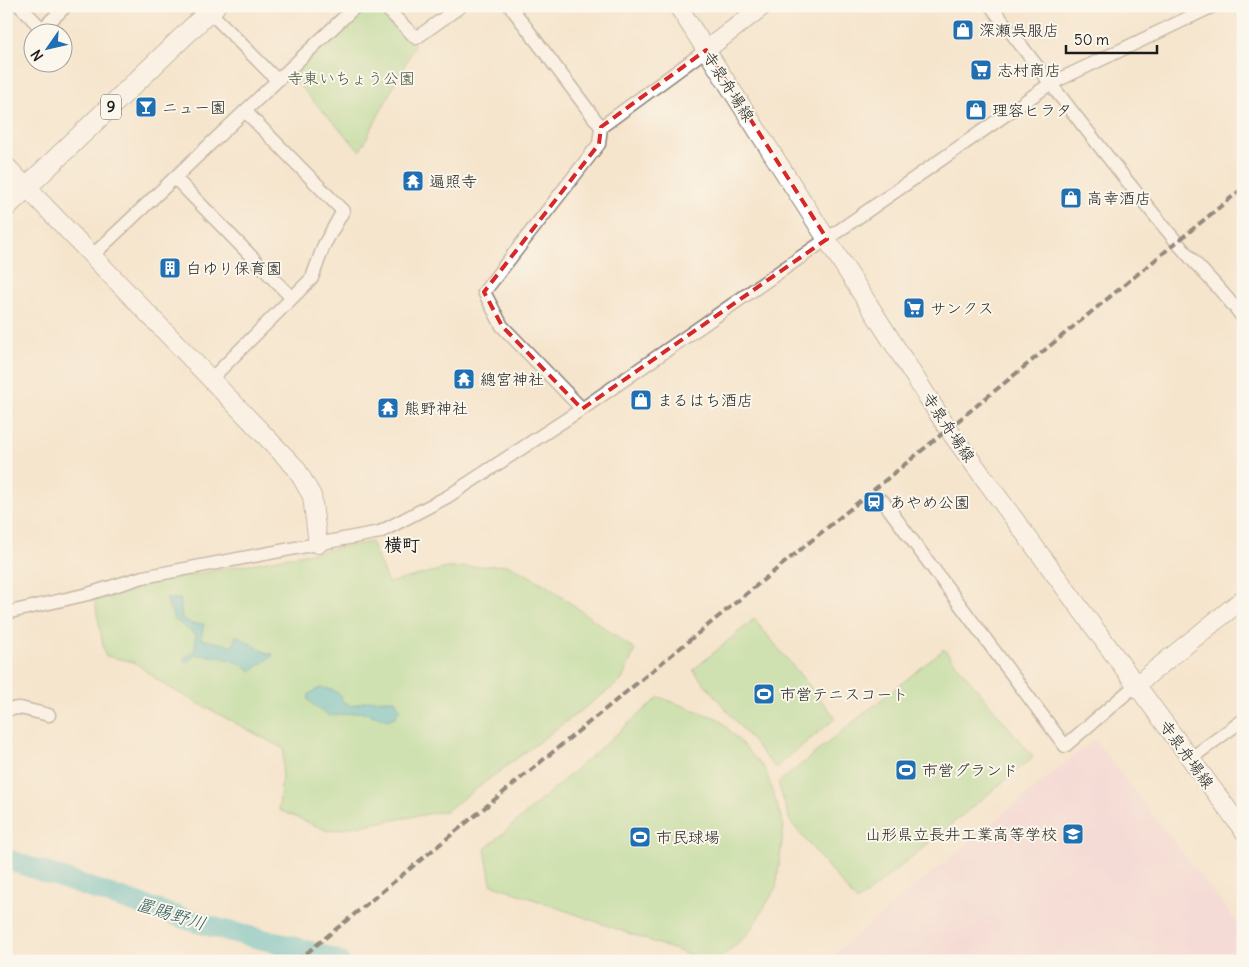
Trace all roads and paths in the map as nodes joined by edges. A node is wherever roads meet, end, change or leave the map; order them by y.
1 (20, 6) edge
2 (66, 6) edge
3 (356, 6) edge
4 (384, 6) edge
5 (461, 6) edge
6 (510, 6) edge
7 (678, 6) edge
8 (763, 6) edge
9 (991, 6) edge
10 (1213, 6) edge
11 (210, 8) edge
12 (706, 50) junction
13 (277, 80) junction
14 (1050, 84) junction
15 (245, 111) junction
16 (601, 128) junction
17 (6, 166) edge
18 (175, 178) junction
19 (27, 188) junction
20 (6, 207) edge
21 (827, 239) junction
22 (93, 255) junction
23 (292, 298) junction
24 (1243, 318) edge
25 (212, 378) junction
26 (582, 410) junction
27 (883, 501) dead end
28 (318, 544) junction
29 (1243, 599) edge
30 (6, 613) edge
31 (1136, 685) junction
32 (6, 709) edge
33 (49, 715) dead end
34 (1243, 720) edge
35 (1190, 759) junction
36 (1243, 830) edge

1 - 2 street
3 - 13 street
4 - 5 street
6 - 16 street
7 - 12 main road, 寺泉舟場線
8 - 12 main road
9 - 14 street
10 - 14 street
11 - 13 street
11 - 19 main road, 9
12 - 16 street
12 - 21 main road, 寺泉舟場線
13 - 15 street
14 - 21 street
14 - 24 street
15 - 18 street
15 - 23 street
16 - 26 street
17 - 19 main road
18 - 22 street
18 - 23 street
19 - 20 main road, 9
19 - 22 main road
21 - 26 street
21 - 31 main road, 寺泉舟場線
22 - 25 main road
23 - 25 street
25 - 28 main road
26 - 28 street
27 - 31 street
28 - 30 street
29 - 31 main road
31 - 35 main road, 寺泉舟場線
32 - 33 street
34 - 35 street
35 - 36 main road, 寺泉舟場線

